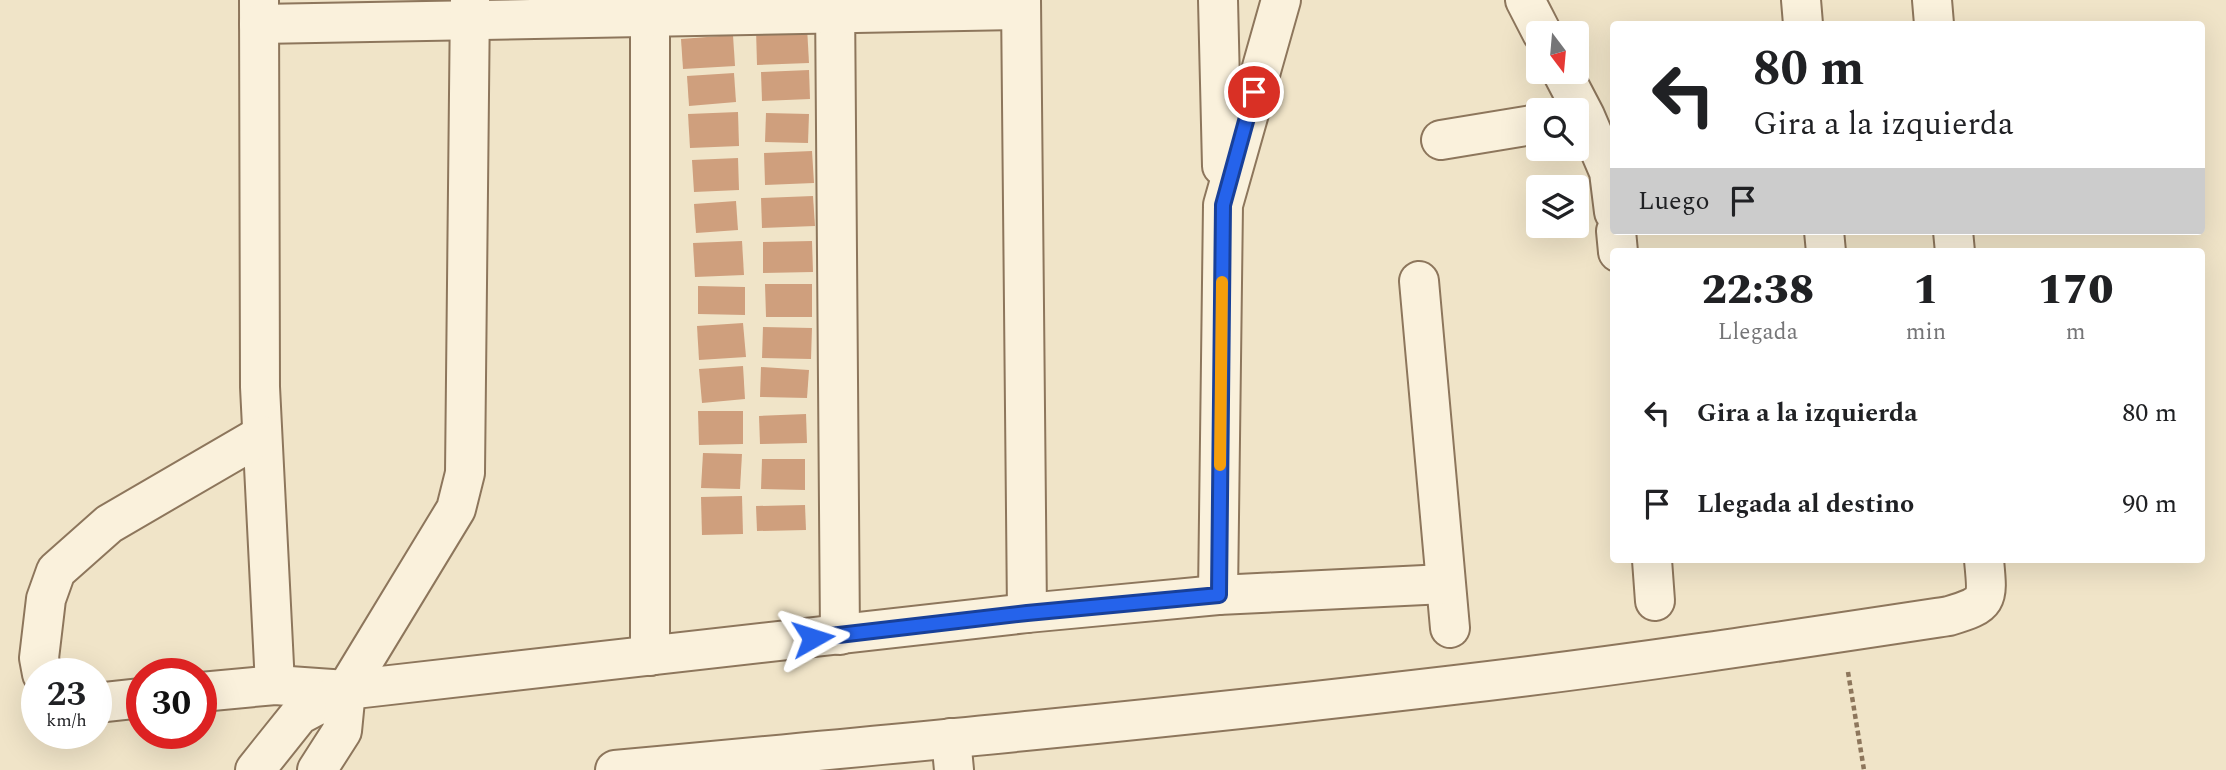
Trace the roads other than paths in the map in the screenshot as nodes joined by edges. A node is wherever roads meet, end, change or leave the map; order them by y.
1 (1218, 0) edge
2 (1281, 0) edge
3 (1525, 0) edge
4 (1801, 0) edge
5 (1932, 0) edge
6 (1021, 5) edge
7 (835, 7) edge
8 (650, 8) edge
9 (470, 10) edge
10 (259, 12) edge
11 (1536, 21) edge
12 (1803, 21) edge
13 (1934, 21) edge
14 (1526, 126) edge
15 (1589, 132) edge
16 (1441, 140) dead end
17 (1610, 170) edge
18 (1223, 205) junction
19 (1419, 281) dead end
20 (262, 435) junction
21 (1652, 563) edge
22 (1984, 563) edge
23 (1445, 584) junction
24 (1219, 595) junction
25 (1655, 601) dead end
26 (1027, 613) junction
27 (1450, 628) dead end
28 (840, 635) junction
29 (650, 656) junction
30 (39, 658) edge
31 (275, 685) junction
32 (217, 690) edge
33 (346, 690) junction
34 (953, 754) edge
35 (255, 770) edge
36 (317, 770) edge
37 (615, 770) edge

1 - 18 street
2 - 18 street
3 - 11 street
4 - 12 street
5 - 13 street
6 - 7 street
6 - 26 street
7 - 8 street
7 - 28 street
8 - 9 street
8 - 29 street
9 - 10 street
9 - 33 street
10 - 20 street
14 - 16 street
15 - 17 street
18 - 24 street
19 - 23 street
20 - 30 street
20 - 31 street
21 - 25 street
22 - 34 street
23 - 24 street
23 - 27 street
24 - 26 street
26 - 28 street
28 - 29 street
29 - 33 street
31 - 32 street
31 - 33 street
33 - 35 street
33 - 36 street
34 - 37 street

